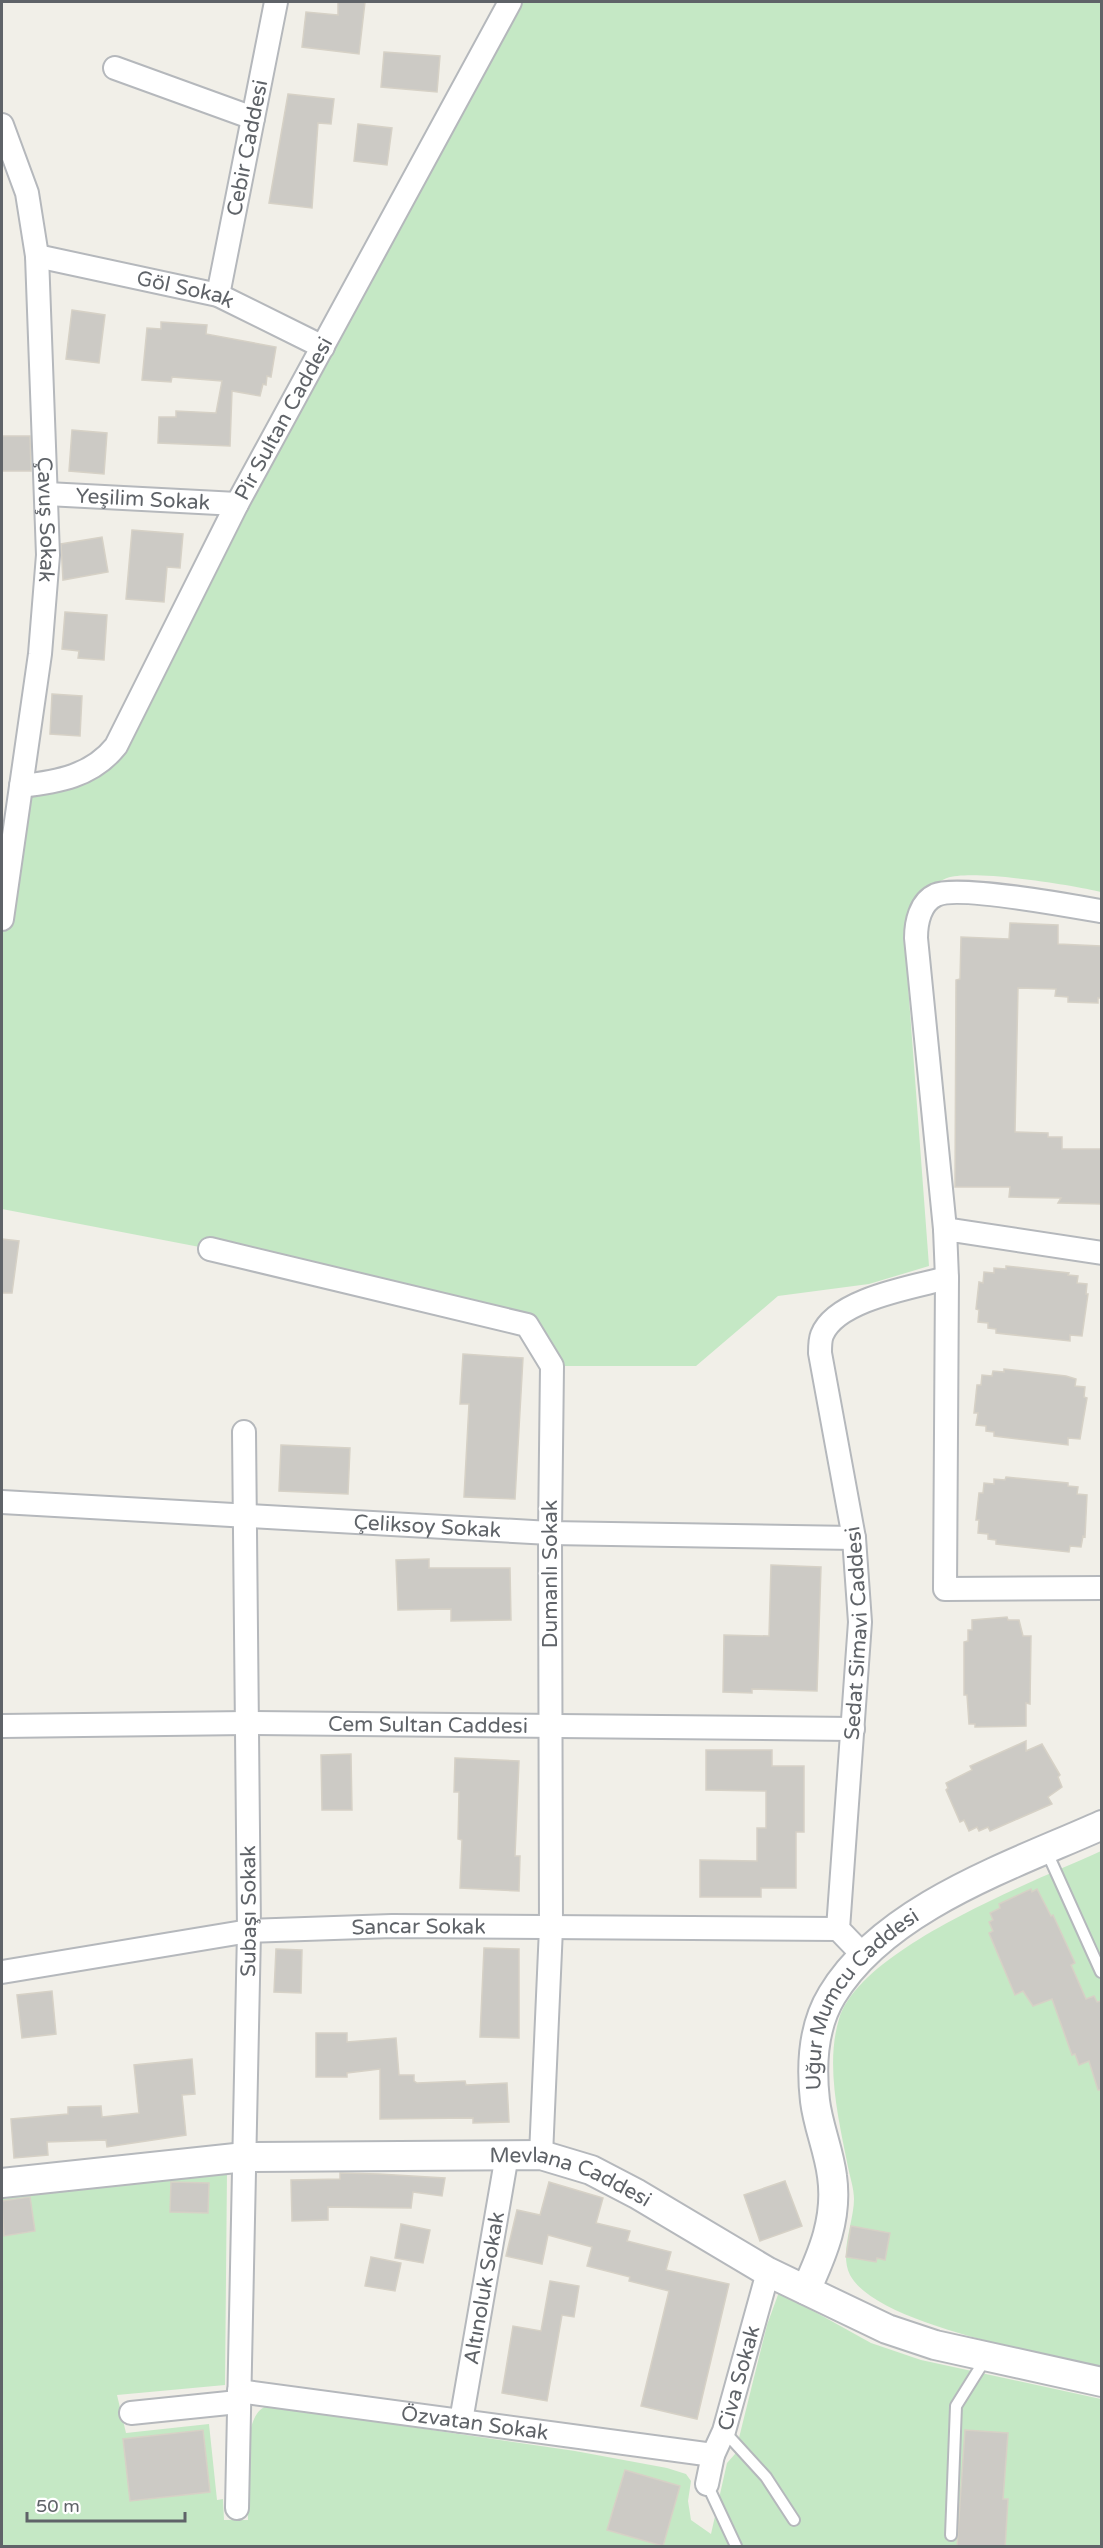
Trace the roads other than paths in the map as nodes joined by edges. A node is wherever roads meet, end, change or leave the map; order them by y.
1 (276, 2) edge
2 (510, 2) edge
3 (115, 68) dead end
4 (253, 118) junction
5 (2, 125) edge
6 (37, 256) junction
7 (218, 296) junction
8 (323, 347) junction
9 (47, 494) junction
10 (237, 504) junction
11 (21, 786) junction
12 (1100, 911) edge
13 (2, 919) edge
14 (945, 1228) junction
15 (210, 1249) dead end
16 (1101, 1253) edge
17 (947, 1278) junction
18 (244, 1432) dead end
19 (2, 1502) edge
20 (245, 1517) junction
21 (550, 1533) junction
22 (854, 1538) junction
23 (1101, 1588) edge
24 (247, 1723) junction
25 (2, 1726) edge
26 (550, 1727) junction
27 (853, 1729) junction
28 (1101, 1825) edge
29 (1046, 1850) junction
30 (551, 1928) junction
31 (838, 1929) junction
32 (249, 1931) junction
33 (864, 1956) junction
34 (2, 1972) edge
35 (1101, 1972) edge
36 (542, 2155) junction
37 (507, 2156) junction
38 (245, 2157) junction
39 (2, 2183) edge
40 (768, 2272) junction
41 (806, 2290) junction
42 (987, 2357) junction
43 (1101, 2382) edge
44 (239, 2396) junction
45 (131, 2413) dead end
46 (461, 2421) junction
47 (724, 2431) junction
48 (713, 2455) junction
49 (707, 2484) joint
50 (237, 2508) dead end
51 (794, 2520) dead end
52 (951, 2535) dead end
53 (736, 2547) edge

1 - 4 street, Cebir Caddesi
2 - 8 street, Pir Sultan Caddesi
3 - 4 street
4 - 7 street, Cebir Caddesi
5 - 6 street, Çavuş Sokak
6 - 7 street, Göl Sokak
6 - 9 street, Çavuş Sokak
7 - 8 street, Göl Sokak
8 - 10 street, Pir Sultan Caddesi
9 - 10 street, Yeşilim Sokak
9 - 11 street, Çavuş Sokak
10 - 11 street, Pir Sultan Caddesi
11 - 13 street, Çavuş Sokak
12 - 14 street
14 - 16 street
14 - 17 street
15 - 21 street, Dumanlı Sokak
17 - 22 street, Sedat Simavi Caddesi
17 - 23 street
18 - 20 street, Subaşı Sokak
19 - 20 street, Çeliksoy Sokak
20 - 21 street, Çeliksoy Sokak
20 - 24 street, Subaşı Sokak
21 - 22 street, Çeliksoy Sokak
21 - 26 street, Dumanlı Sokak
22 - 27 street, Sedat Simavi Caddesi
24 - 25 street, Cem Sultan Caddesi
24 - 26 street, Cem Sultan Caddesi
24 - 32 street, Subaşı Sokak
26 - 27 street, Cem Sultan Caddesi
26 - 30 street, Dumanlı Sokak
27 - 31 street, Sedat Simavi Caddesi
28 - 29 street, Uğur Mumcu Caddesi
29 - 33 street, Uğur Mumcu Caddesi
29 - 35 lane
30 - 31 street, Sancar Sokak
30 - 32 street, Sancar Sokak
30 - 36 street, Dumanlı Sokak
31 - 33 street
32 - 34 street, Sancar Sokak
32 - 38 street, Subaşı Sokak
33 - 41 street, Uğur Mumcu Caddesi
36 - 37 street, Mevlana Caddesi
36 - 40 street, Mevlana Caddesi
37 - 38 street, Mevlana Caddesi
37 - 46 street, Altınoluk Sokak
38 - 39 street, Mevlana Caddesi
38 - 44 street, Subaşı Sokak
40 - 41 street, Mevlana Caddesi
40 - 47 street, Civa Sokak
41 - 42 street, Mevlana Caddesi
42 - 43 street, Mevlana Caddesi
42 - 52 lane
44 - 45 street, Özvatan Sokak
44 - 46 street, Özvatan Sokak
44 - 50 street, Subaşı Sokak
46 - 48 street, Özvatan Sokak
47 - 48 street, Civa Sokak
47 - 51 lane
48 - 49 street, Civa Sokak
49 - 53 lane

